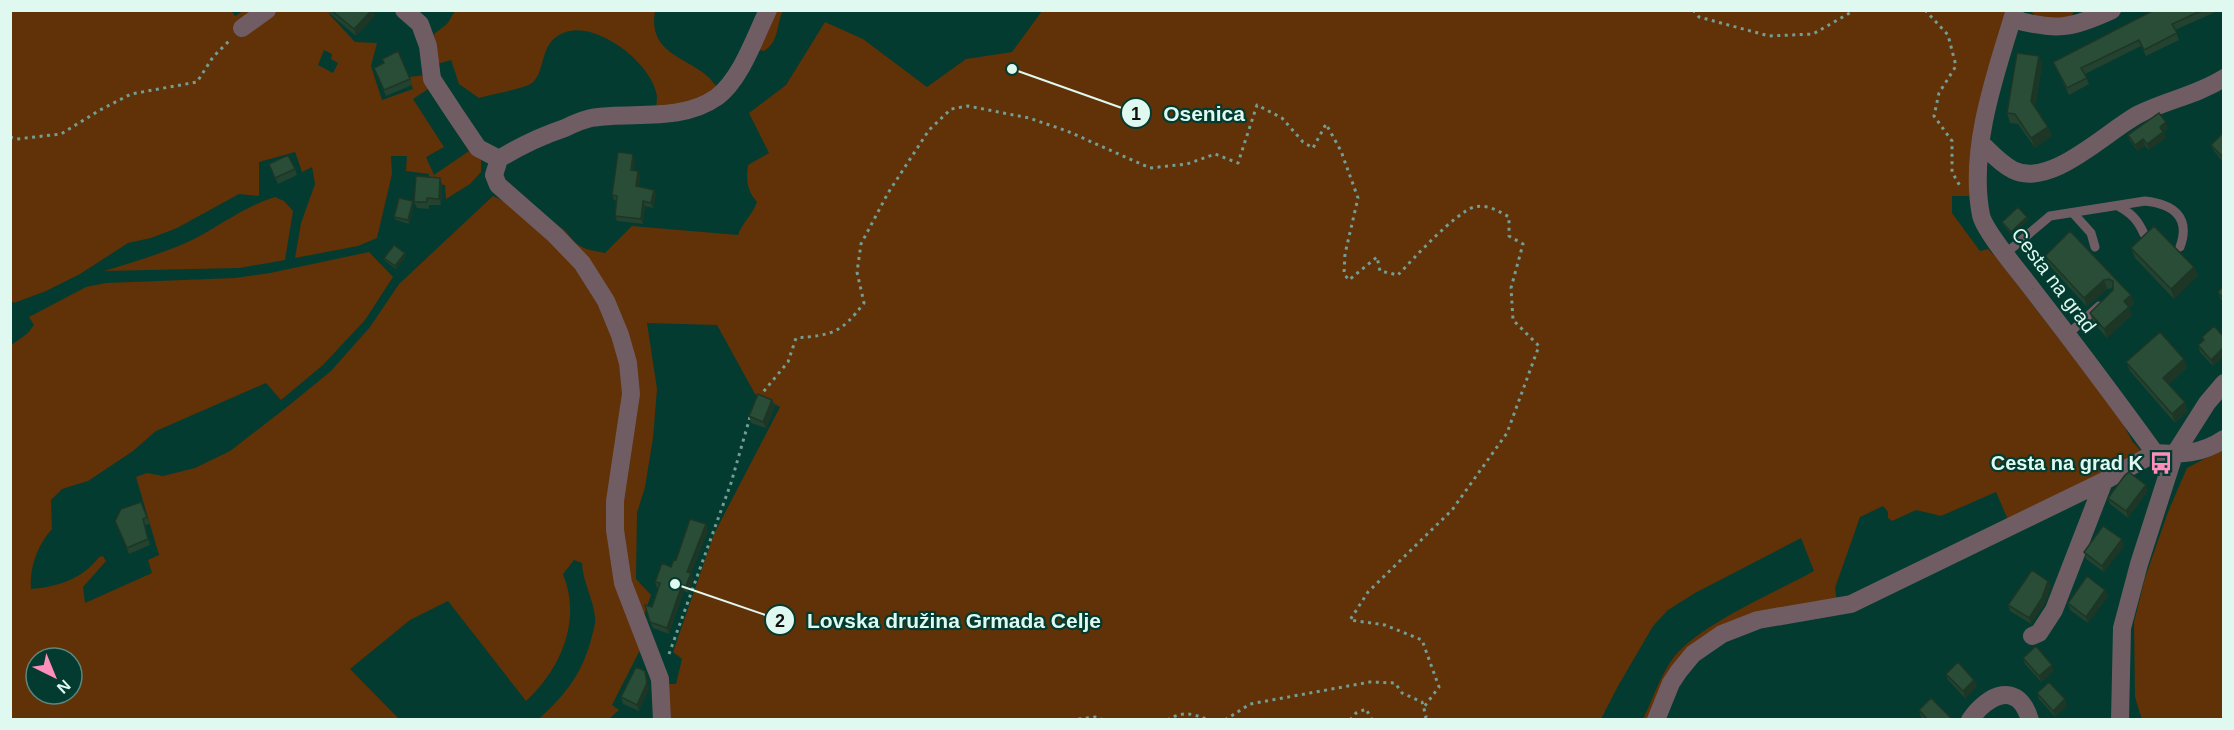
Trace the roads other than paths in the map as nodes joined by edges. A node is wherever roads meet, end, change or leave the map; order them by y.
1 (267, 10) edge
2 (404, 10) edge
3 (768, 10) edge
4 (2112, 10) edge
5 (2013, 15) edge
6 (242, 28) road end
7 (2223, 78) edge
8 (1982, 144) junction
9 (499, 159) junction
10 (2118, 206) junction
11 (2073, 213) junction
12 (2144, 234) edge
13 (2095, 247) dead end
14 (2180, 247) dead end
15 (2005, 254) junction
16 (2102, 303) edge
17 (2067, 335) junction
18 (2223, 383) edge
19 (2223, 439) edge
20 (2155, 453) junction
21 (2174, 455) junction
22 (2104, 481) junction
23 (2032, 636) dead end
24 (662, 720) edge
25 (1656, 720) edge
26 (1970, 720) edge
27 (2030, 720) edge
28 (2120, 720) edge

1 - 6 street
2 - 9 street
3 - 9 street
4 - 5 street
5 - 8 street, Cesta na grad
7 - 8 street
8 - 15 street, Cesta na grad
9 - 24 street
10 - 11 lane
10 - 12 lane
10 - 14 lane
11 - 13 lane
11 - 15 lane
15 - 17 street, Cesta na grad
16 - 17 lane
17 - 20 street, Cesta na grad
18 - 21 street
19 - 21 street
20 - 21 street
20 - 22 street
21 - 28 street
22 - 23 street
22 - 25 street
26 - 27 street

